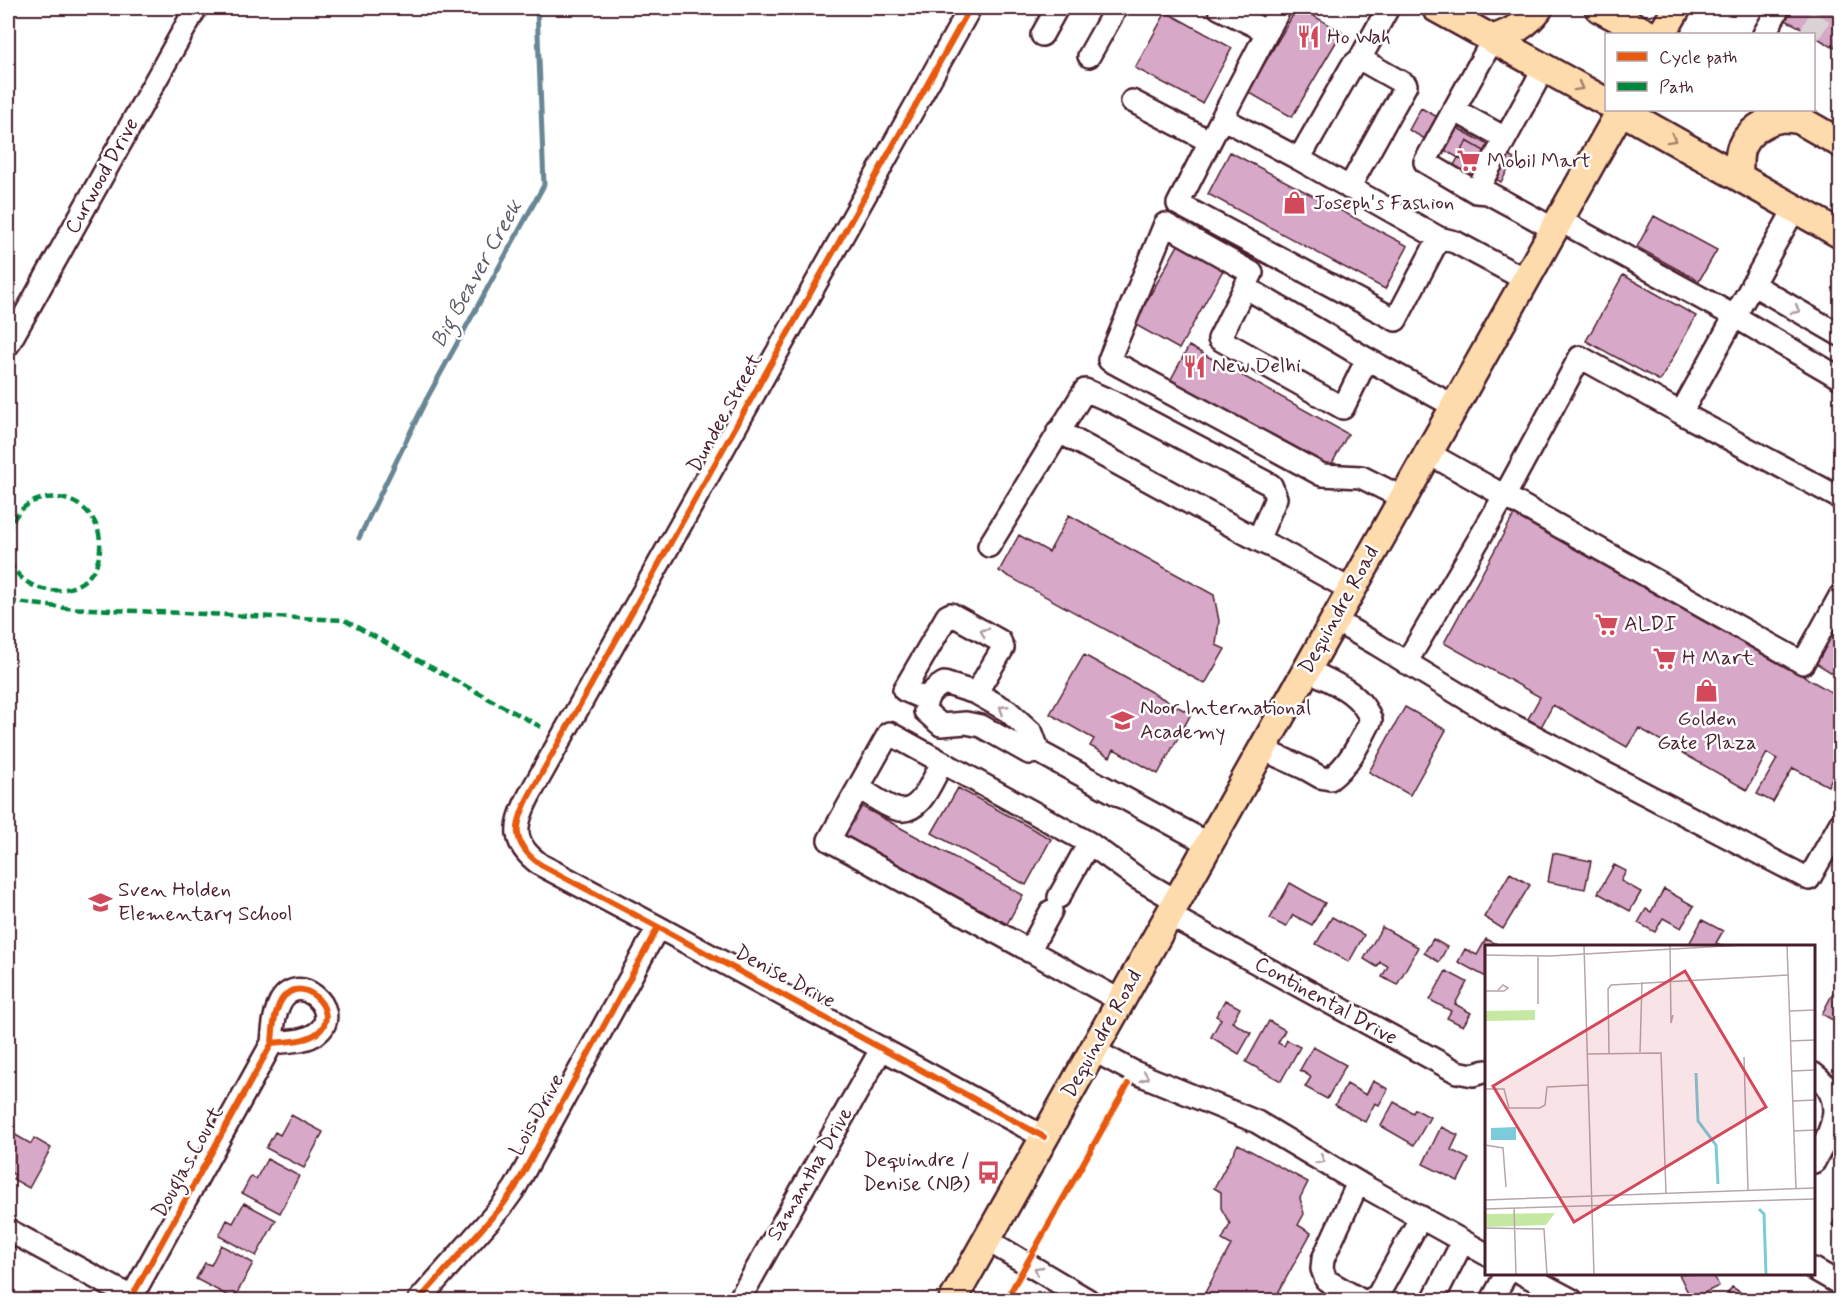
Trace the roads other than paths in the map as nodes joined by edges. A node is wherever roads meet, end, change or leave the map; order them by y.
1 (196, 8) edge
2 (970, 8) edge
3 (1057, 8) edge
4 (1116, 8) edge
5 (1220, 8) edge
6 (1280, 8) edge
7 (1389, 8) edge
8 (1436, 8) edge
9 (1539, 8) edge
10 (1599, 8) edge
11 (1677, 8) edge
12 (1266, 31) junction
13 (1646, 33) edge
14 (1663, 33) edge
15 (1042, 35) dead end
16 (1493, 39) junction
17 (1089, 56) dead end
18 (1360, 59) junction
19 (1545, 68) junction
20 (1132, 101) dead end
21 (1605, 101) edge
22 (1454, 110) junction
23 (1619, 111) edge
24 (1622, 111) edge
25 (1792, 115) edge
26 (1222, 118) junction
27 (1505, 138) junction
28 (1209, 141) junction
29 (1840, 142) edge
30 (1299, 159) junction
31 (1740, 177) junction
32 (1349, 188) junction
33 (1476, 192) junction
34 (1794, 208) junction
35 (1556, 224) junction
36 (1840, 234) edge
37 (1439, 238) junction
38 (1526, 280) junction
39 (1752, 284) junction
40 (1245, 287) junction
41 (1734, 316) junction
42 (1840, 335) edge
43 (8, 345) edge
44 (1367, 359) junction
45 (1840, 378) edge
46 (1454, 406) junction
47 (1681, 413) junction
48 (1058, 431) junction
49 (1428, 453) junction
50 (1505, 495) junction
51 (1403, 498) junction
52 (1840, 498) edge
53 (1258, 540) junction
54 (990, 546) dead end
55 (1351, 590) junction
56 (1840, 596) edge
57 (1334, 621) junction
58 (1406, 663) junction
59 (1306, 669) junction
60 (976, 693) junction
61 (925, 699) junction
62 (1262, 748) junction
63 (1039, 752) junction
64 (942, 763) junction
65 (859, 788) junction
66 (1840, 824) edge
67 (519, 838) joint
68 (1089, 843) junction
69 (1209, 844) junction
70 (1173, 908) junction
71 (658, 927) junction
72 (1029, 951) junction
73 (1120, 1001) junction
74 (272, 1043) dead end
75 (882, 1048) junction
76 (1093, 1050) junction
77 (1485, 1071) edge
78 (1815, 1075) edge
79 (1044, 1137) junction
80 (1815, 1160) edge
81 (1358, 1183) junction
82 (1420, 1217) junction
83 (8, 1230) edge
84 (987, 1240) junction
85 (1463, 1241) junction
86 (1485, 1253) edge
87 (1815, 1270) edge
88 (1505, 1275) edge
89 (1525, 1275) edge
90 (1840, 1284) edge
91 (1560, 1298) edge
92 (133, 1300) edge
93 (419, 1300) edge
94 (739, 1300) edge
95 (953, 1300) edge
96 (1088, 1300) edge
97 (1361, 1300) edge
98 (1370, 1300) edge
99 (1432, 1300) edge
100 (1492, 1300) edge

1 - 43 street, Curwood Drive
2 - 67 street, Dundee Street
3 - 15 street
4 - 17 street
5 - 12 street
6 - 12 street
7 - 18 street
8 - 16 main road
9 - 16 main road
10 - 13 main road
11 - 14 main road
12 - 26 street
16 - 19 main road
16 - 22 street
18 - 30 street
18 - 32 street
19 -> 21 main road
19 - 27 street
20 - 28 street
22 - 27 street
22 - 33 street
23 - 35 main road, Dequindre Road
24 -> 31 main road
25 - 29 main road
25 - 31 main road
26 - 28 street
26 - 30 street
27 - 33 street
28 - 37 street
30 - 32 street
31 - 34 main road
32 - 37 street
33 - 35 street
34 - 36 main road
34 - 39 street
35 - 38 main road, Dequindre Road
35 - 41 street
37 - 38 street
38 - 46 main road, Dequindre Road
39 - 41 street
39 -> 42 street
40 - 44 street
40 - 44 street
40 - 51 street
41 - 45 street
41 - 47 street
44 - 46 street
46 - 49 main road, Dequindre Road
47 - 50 street
47 - 52 street
48 - 53 street
48 - 53 street
48 - 54 street
49 - 50 street
49 - 51 main road, Dequindre Road
50 - 56 street
50 - 58 street
51 - 55 main road, Dequindre Road
53 - 55 street
55 - 57 main road, Dequindre Road
57 - 58 street
57 - 59 main road, Dequindre Road
58 - 66 street
59 - 62 main road, Dequindre Road
59 - 62 street
60 - 61 street
60 -> 61 street
63 -> 60 street
61 - 63 street
62 - 69 main road, Dequindre Road
63 - 69 street
64 - 65 street
64 - 65 street, Continental Drive
64 - 68 street, Continental Drive
65 - 72 street
67 - 71 street, Denise Drive
68 - 70 street, Continental Drive
68 - 72 street
69 - 70 main road, Dequindre Road
70 - 73 main road, Dequindre Road
70 - 77 street, Continental Drive
71 - 75 street, Denise Drive
71 - 93 street, Lois Drive
72 - 73 street
73 - 76 main road, Dequindre Road
74 - 92 street, Douglas Court
75 - 79 street, Denise Drive
75 - 94 street, Samantha Drive
76 - 79 main road, Dequindre Road
76 -> 81 street
78 - 80 street
79 - 84 main road, Dequindre Road
81 - 82 street
81 - 97 street
82 - 85 street
82 - 98 street
83 - 92 street
84 - 95 main road, Dequindre Road
96 -> 84 street
85 - 86 street
85 - 99 street
87 - 90 street
88 - 100 street
89 - 91 street

